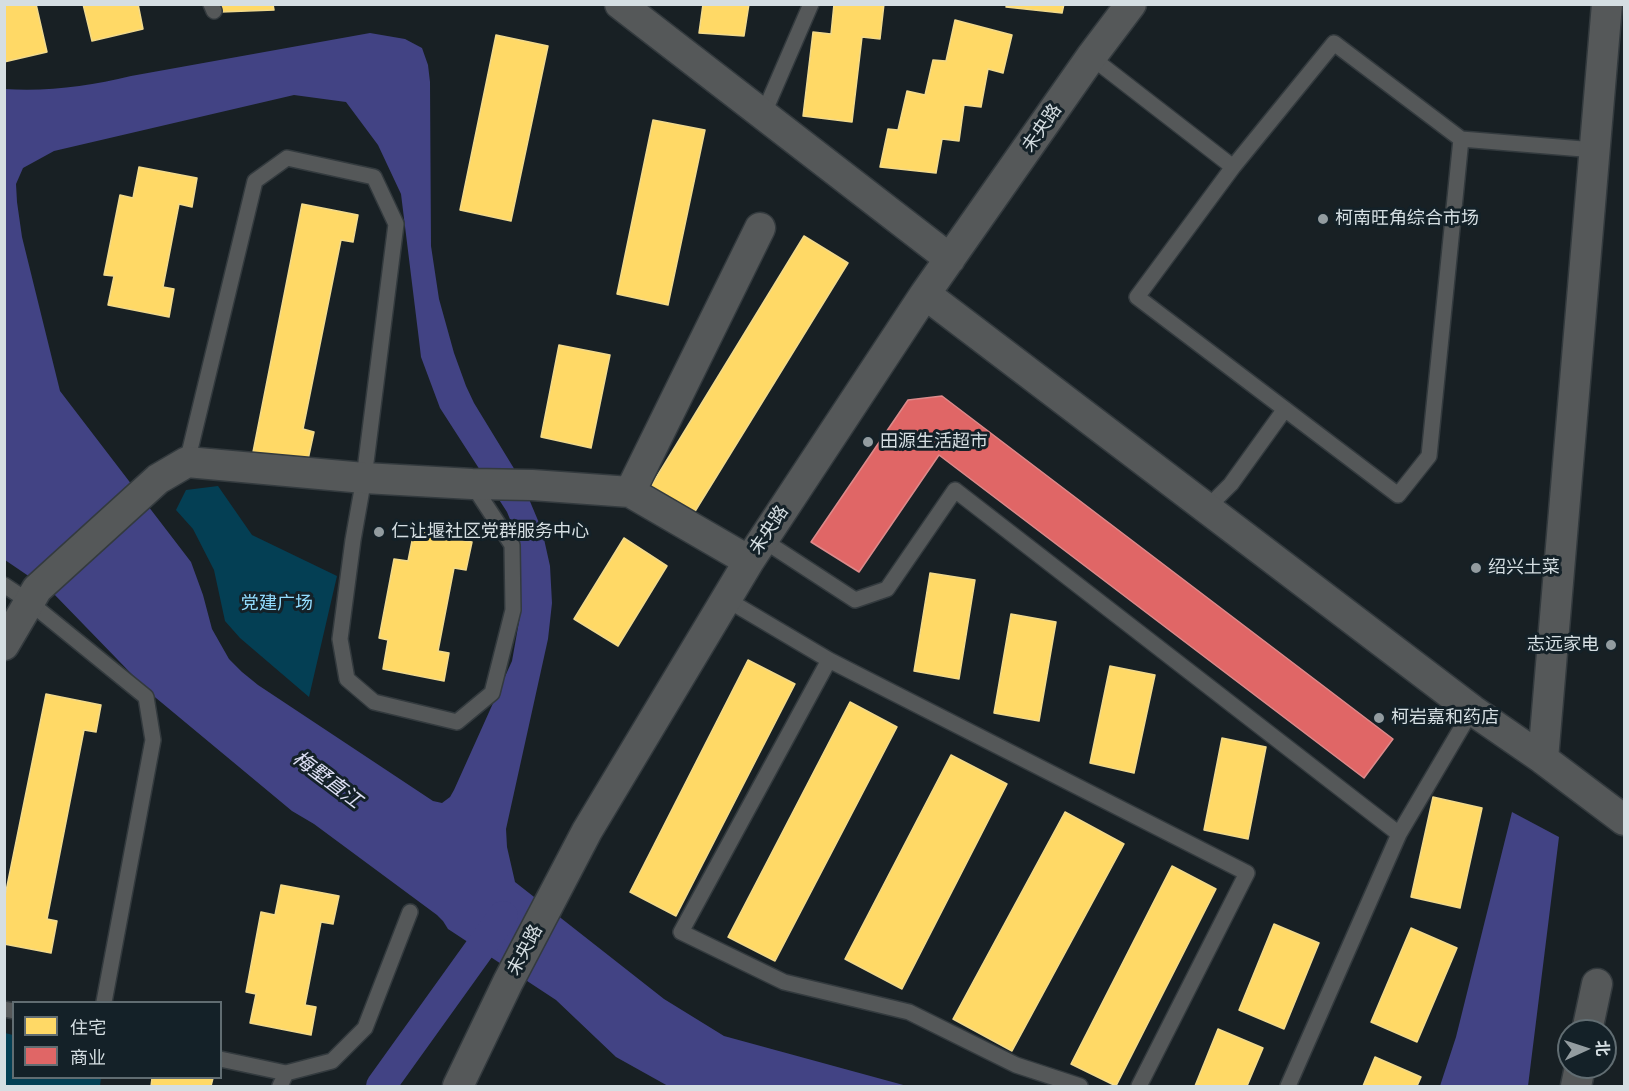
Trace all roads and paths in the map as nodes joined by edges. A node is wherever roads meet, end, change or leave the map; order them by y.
1 (620, 4) edge
2 (811, 4) edge
3 (1131, 4) edge
4 (1607, 4) edge
5 (1091, 57) junction
6 (763, 115) junction
7 (1461, 139) junction
8 (1595, 150) junction
9 (1233, 167) junction
10 (759, 228) dead end
11 (950, 259) junction
12 (925, 294) junction
13 (1285, 409) junction
14 (187, 462) junction
15 (364, 478) junction
16 (478, 484) junction
17 (630, 492) junction
18 (1206, 509) junction
19 (756, 550) junction
20 (23, 592) edge
21 (726, 599) junction
22 (4, 645) edge
23 (829, 660) junction
24 (1472, 710) junction
25 (1543, 759) junction
26 (1624, 820) edge
27 (1399, 834) junction
28 (410, 912) dead end
29 (1597, 984) dead end
30 (104, 1001) edge
31 (1590, 1019) edge
32 (222, 1060) edge
33 (283, 1080) edge
34 (458, 1086) edge
35 (1080, 1086) edge
36 (1139, 1086) edge
37 (1288, 1086) edge

1 - 6 street
2 - 6 lane
3 - 5 street, 未央路
4 - 8 street
5 - 9 lane
5 - 11 street, 未央路
6 - 11 street
7 - 8 lane
7 - 9 lane
7 - 13 lane
8 - 25 street
9 - 13 lane
10 - 17 street
11 - 12 street, 未央路
12 - 18 street
12 - 19 street, 未央路
13 - 18 lane
14 - 15 street
14 - 15 lane
14 - 20 street
15 - 16 street
15 - 16 lane
16 - 17 street
17 - 19 street
18 - 24 street
19 - 21 street, 未央路
19 - 27 lane
20 - 22 street
20 - 30 lane
21 - 23 lane
21 - 34 street, 未央路
23 - 35 lane
23 - 36 lane
24 - 25 street
24 - 27 lane
25 - 26 street
27 - 37 lane
28 - 33 lane
29 - 31 street
32 - 33 lane

